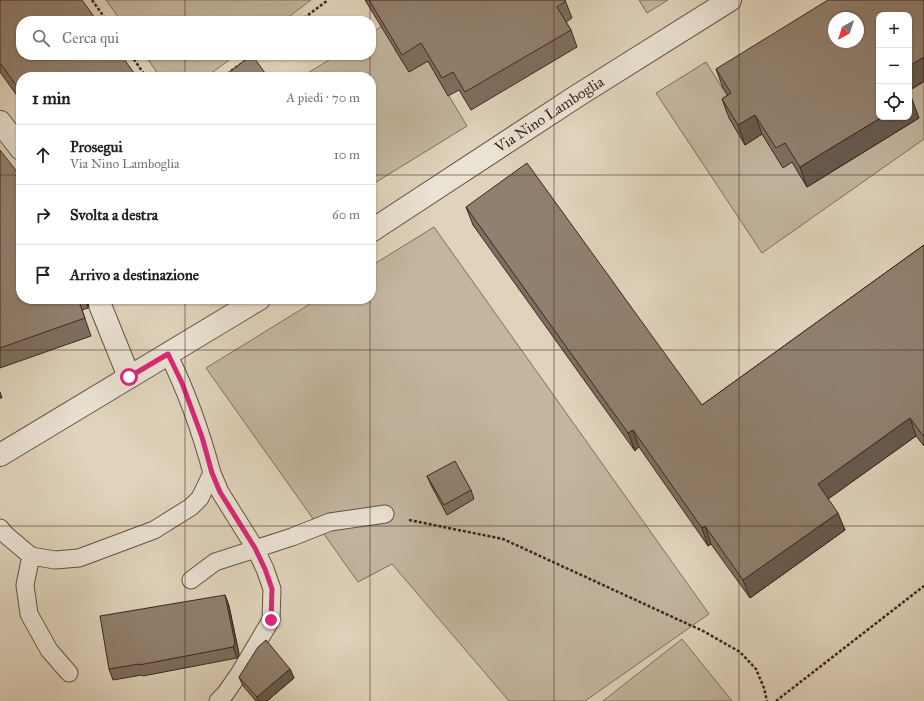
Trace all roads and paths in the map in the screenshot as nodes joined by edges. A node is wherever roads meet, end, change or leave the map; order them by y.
1 (92, 0) edge
2 (328, 0) edge
3 (730, 0) edge
4 (103, 16) edge
5 (307, 16) edge
6 (134, 60) edge
7 (246, 60) edge
8 (143, 72) edge
9 (230, 72) edge
10 (0, 122) edge
11 (16, 143) edge
12 (376, 228) edge
13 (251, 304) edge
14 (100, 305) dead end
15 (168, 354) junction
16 (129, 377) junction
17 (0, 455) edge
18 (212, 473) junction
19 (385, 514) joint
20 (0, 528) edge
21 (255, 548) junction
22 (31, 556) junction
23 (191, 580) dead end
24 (924, 586) edge
25 (69, 673) dead end
26 (218, 701) edge
27 (767, 701) edge
28 (776, 701) edge

1 - 4 path
2 - 5 path
3 - 12 street, Via Nino Lamboglia
6 - 8 path
7 - 9 path
10 - 11 street
13 - 15 street
14 - 16 street
15 - 16 street
15 - 18 lane
16 - 17 street
18 - 21 lane
18 - 22 lane
19 - 21 lane
19 - 27 path
20 - 22 lane
21 - 23 lane
21 - 26 lane
22 - 25 lane
24 - 28 path

